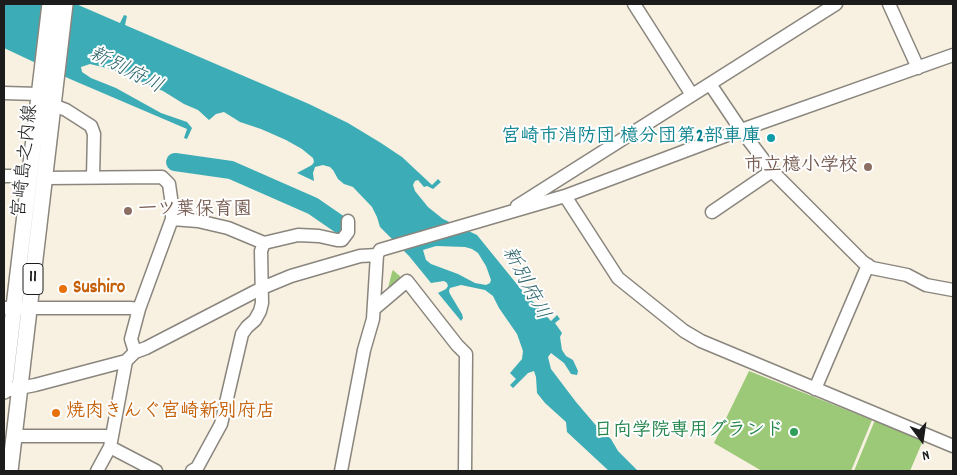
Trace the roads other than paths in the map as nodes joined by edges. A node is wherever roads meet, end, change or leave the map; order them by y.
1 (50, 4) edge
2 (65, 4) edge
3 (634, 4) edge
4 (836, 4) edge
5 (889, 4) edge
6 (953, 55) edge
7 (918, 68) junction
8 (710, 84) junction
9 (39, 89) junction
10 (4, 93) edge
11 (692, 95) junction
12 (53, 105) junction
13 (741, 130) junction
14 (772, 171) junction
15 (4, 176) edge
16 (29, 176) junction
17 (93, 177) junction
18 (46, 178) junction
19 (565, 196) junction
20 (506, 212) junction
21 (712, 212) dead end
22 (172, 219) junction
23 (348, 221) dead end
24 (264, 243) junction
25 (378, 252) junction
26 (868, 265) junction
27 (262, 288) junction
28 (953, 290) edge
29 (9, 308) edge
30 (30, 308) junction
31 (140, 309) junction
32 (374, 309) junction
33 (130, 356) junction
34 (21, 387) junction
35 (816, 389) junction
36 (4, 391) edge
37 (14, 436) junction
38 (111, 441) junction
39 (953, 446) edge
40 (200, 469) edge
41 (10, 471) edge
42 (97, 471) edge
43 (156, 471) edge
44 (341, 471) edge
45 (465, 471) edge

1 - 9 main road, 宮崎島之内線 / 11
2 - 12 main road, 宮崎島之内線 / 11
3 - 11 street
4 - 8 street
5 - 7 street
6 - 7 street
7 - 13 street
8 - 11 street
8 - 13 street
9 - 10 street
9 - 16 main road, 宮崎島之内線 / 11
11 - 20 street
12 - 17 street
12 - 18 main road, 宮崎島之内線 / 11
13 - 14 street
13 - 19 street
14 - 21 street
14 - 26 street
15 - 16 street
16 - 29 main road, 宮崎島之内線 / 11
17 - 18 street
17 - 22 street
18 - 30 main road, 宮崎島之内線 / 11
19 - 20 street
19 - 35 street
20 - 25 street
22 - 24 street
22 - 31 street
23 - 24 street
24 - 27 street
25 - 27 street
25 - 32 street
26 - 28 street
26 - 35 street
27 - 33 street
27 - 40 street
29 - 30 street
29 - 36 main road, 宮崎島之内線 / 11
30 - 31 street
30 - 34 main road, 宮崎島之内線 / 11
31 - 33 street
32 - 44 street
32 - 45 street
33 - 34 street
33 - 38 street
34 - 36 street
34 - 37 main road, 宮崎島之内線 / 11
35 - 39 street
37 - 38 street
37 - 41 main road, 宮崎島之内線 / 11
38 - 42 street
38 - 43 street

